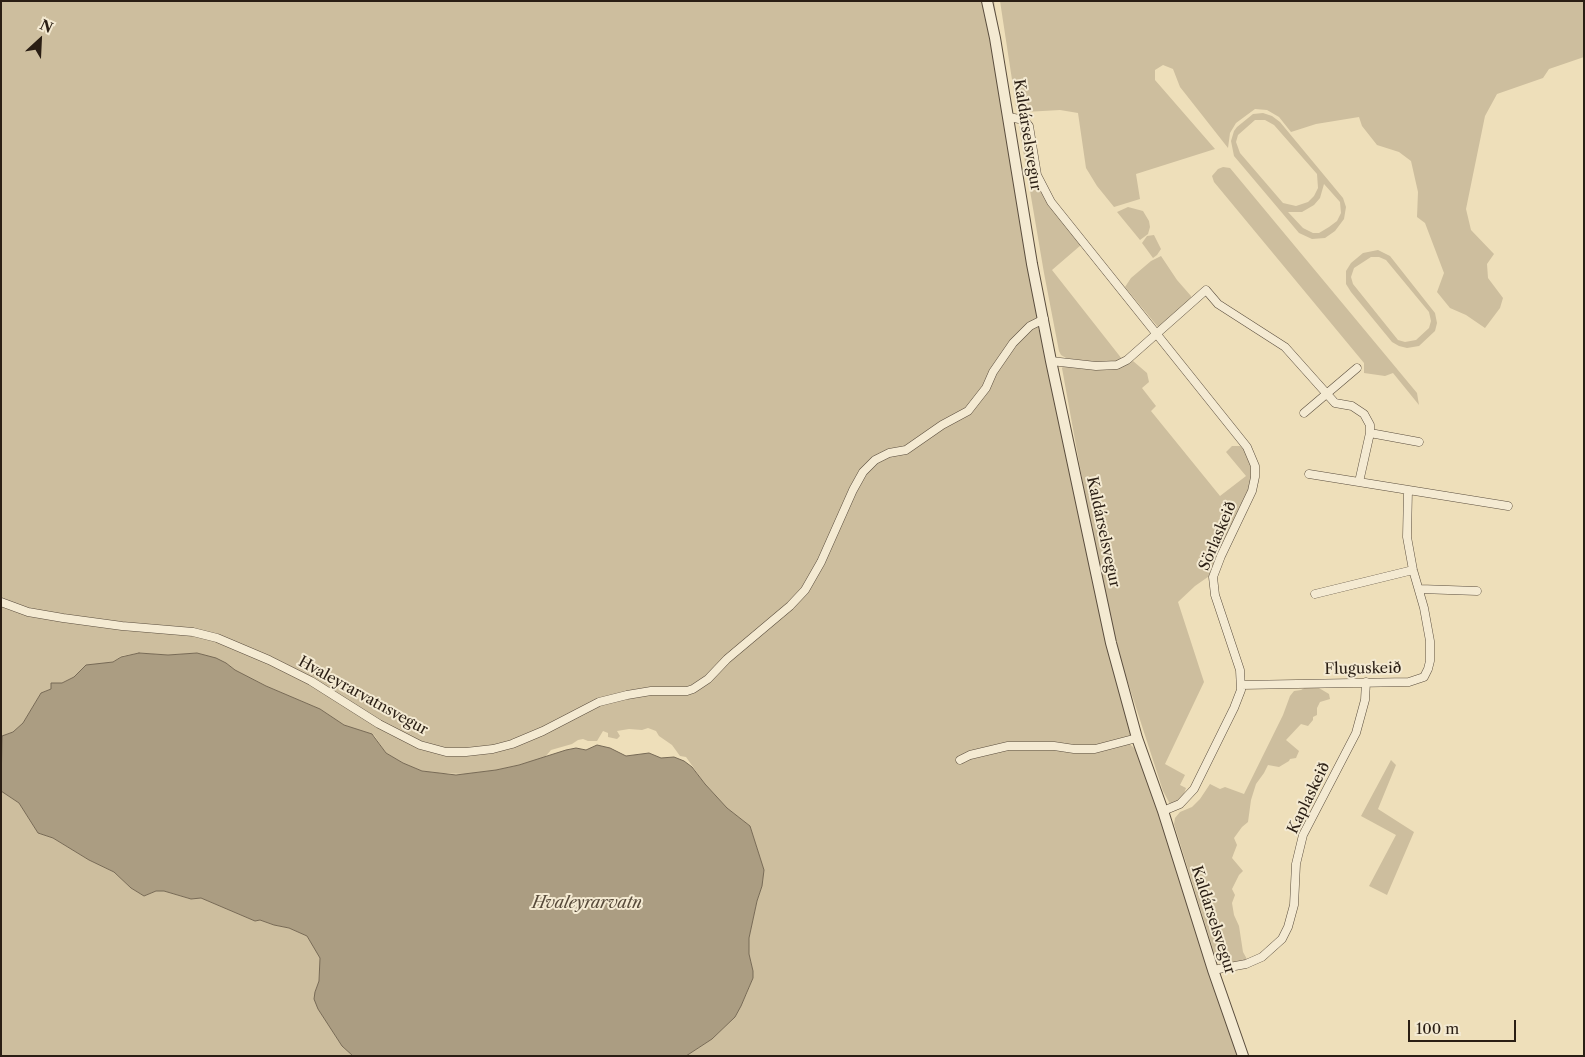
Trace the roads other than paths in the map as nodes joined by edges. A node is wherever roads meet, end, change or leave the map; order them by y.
1 (987, 1) edge
2 (1009, 117) junction
3 (1044, 319) junction
4 (1156, 334) junction
5 (1051, 361) junction
6 (1357, 368) dead end
7 (1327, 393) junction
8 (1304, 413) dead end
9 (1370, 433) junction
10 (1419, 442) dead end
11 (1309, 474) dead end
12 (1359, 482) junction
13 (1408, 490) junction
14 (1508, 506) dead end
15 (1413, 570) junction
16 (1420, 589) junction
17 (1477, 591) dead end
18 (1315, 594) dead end
19 (1, 602) edge
20 (1366, 682) junction
21 (1241, 685) junction
22 (1137, 738) junction
23 (960, 760) dead end
24 (1162, 810) junction
25 (1213, 970) junction
26 (1243, 1056) edge

1 - 2 street, Kaldárselsvegur
2 - 3 street, Kaldárselsvegur
2 - 4 street, Sörlaskeið
3 - 5 street, Kaldárselsvegur
3 - 19 street, Hvaleyrarvatnsvegur
4 - 5 street
4 - 7 street
4 - 21 street, Sörlaskeið
5 - 22 street, Kaldárselsvegur
6 - 7 street
7 - 8 street
7 - 9 street
9 - 10 street
9 - 12 street
11 - 12 street
12 - 13 street
13 - 14 street
13 - 15 street, Fluguskeið
15 - 16 street, Fluguskeið
15 - 18 street
16 - 17 street
16 - 20 street, Fluguskeið
20 - 21 street, Fluguskeið
20 - 25 street, Kaplaskeið
21 - 24 street, Sörlaskeið
22 - 23 street
22 - 24 street, Kaldárselsvegur
24 - 25 street, Kaldárselsvegur
25 - 26 street, Kaldárselsvegur

